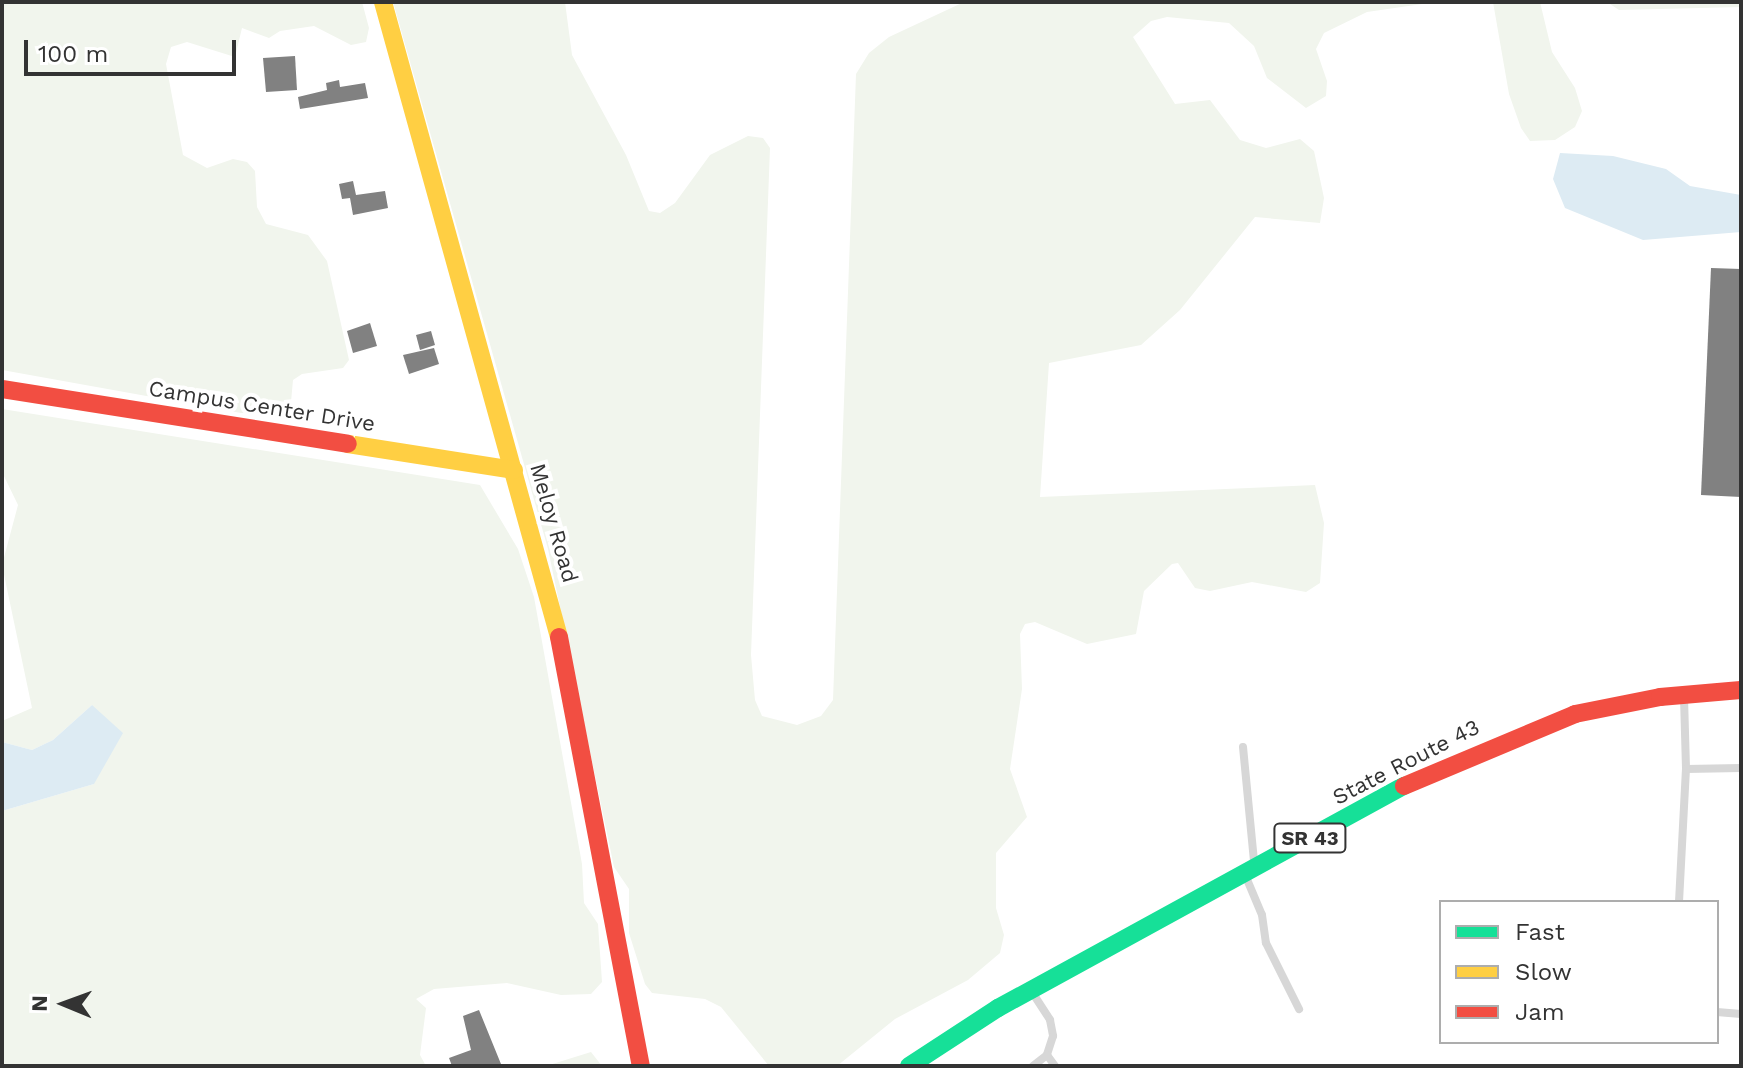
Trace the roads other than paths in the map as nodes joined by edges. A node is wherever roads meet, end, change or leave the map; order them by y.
1 (383, 2) edge
2 (2, 389) edge
3 (514, 470) junction
4 (1741, 690) edge
5 (1684, 695) junction
6 (1243, 747) dead end
7 (1741, 768) edge
8 (1686, 769) junction
9 (1249, 870) junction
10 (1679, 900) edge
11 (1030, 990) junction
12 (1299, 1009) dead end
13 (1719, 1012) edge
14 (1741, 1014) edge
15 (1047, 1055) junction
16 (641, 1066) edge
17 (909, 1066) edge
18 (1033, 1066) edge
19 (1055, 1066) edge

1 - 3 street, Meloy Road
2 - 3 street, Campus Center Drive
3 - 16 street, Meloy Road
4 - 5 street, State Route 43 / SR 43
5 - 8 lane
5 - 9 street, State Route 43 / SR 43
6 - 9 lane
7 - 8 lane
8 - 10 lane
9 - 11 street, State Route 43 / SR 43
9 - 12 lane
11 - 15 lane
11 - 17 street, State Route 43 / SR 43
13 - 14 lane
15 - 18 lane
15 - 19 lane

